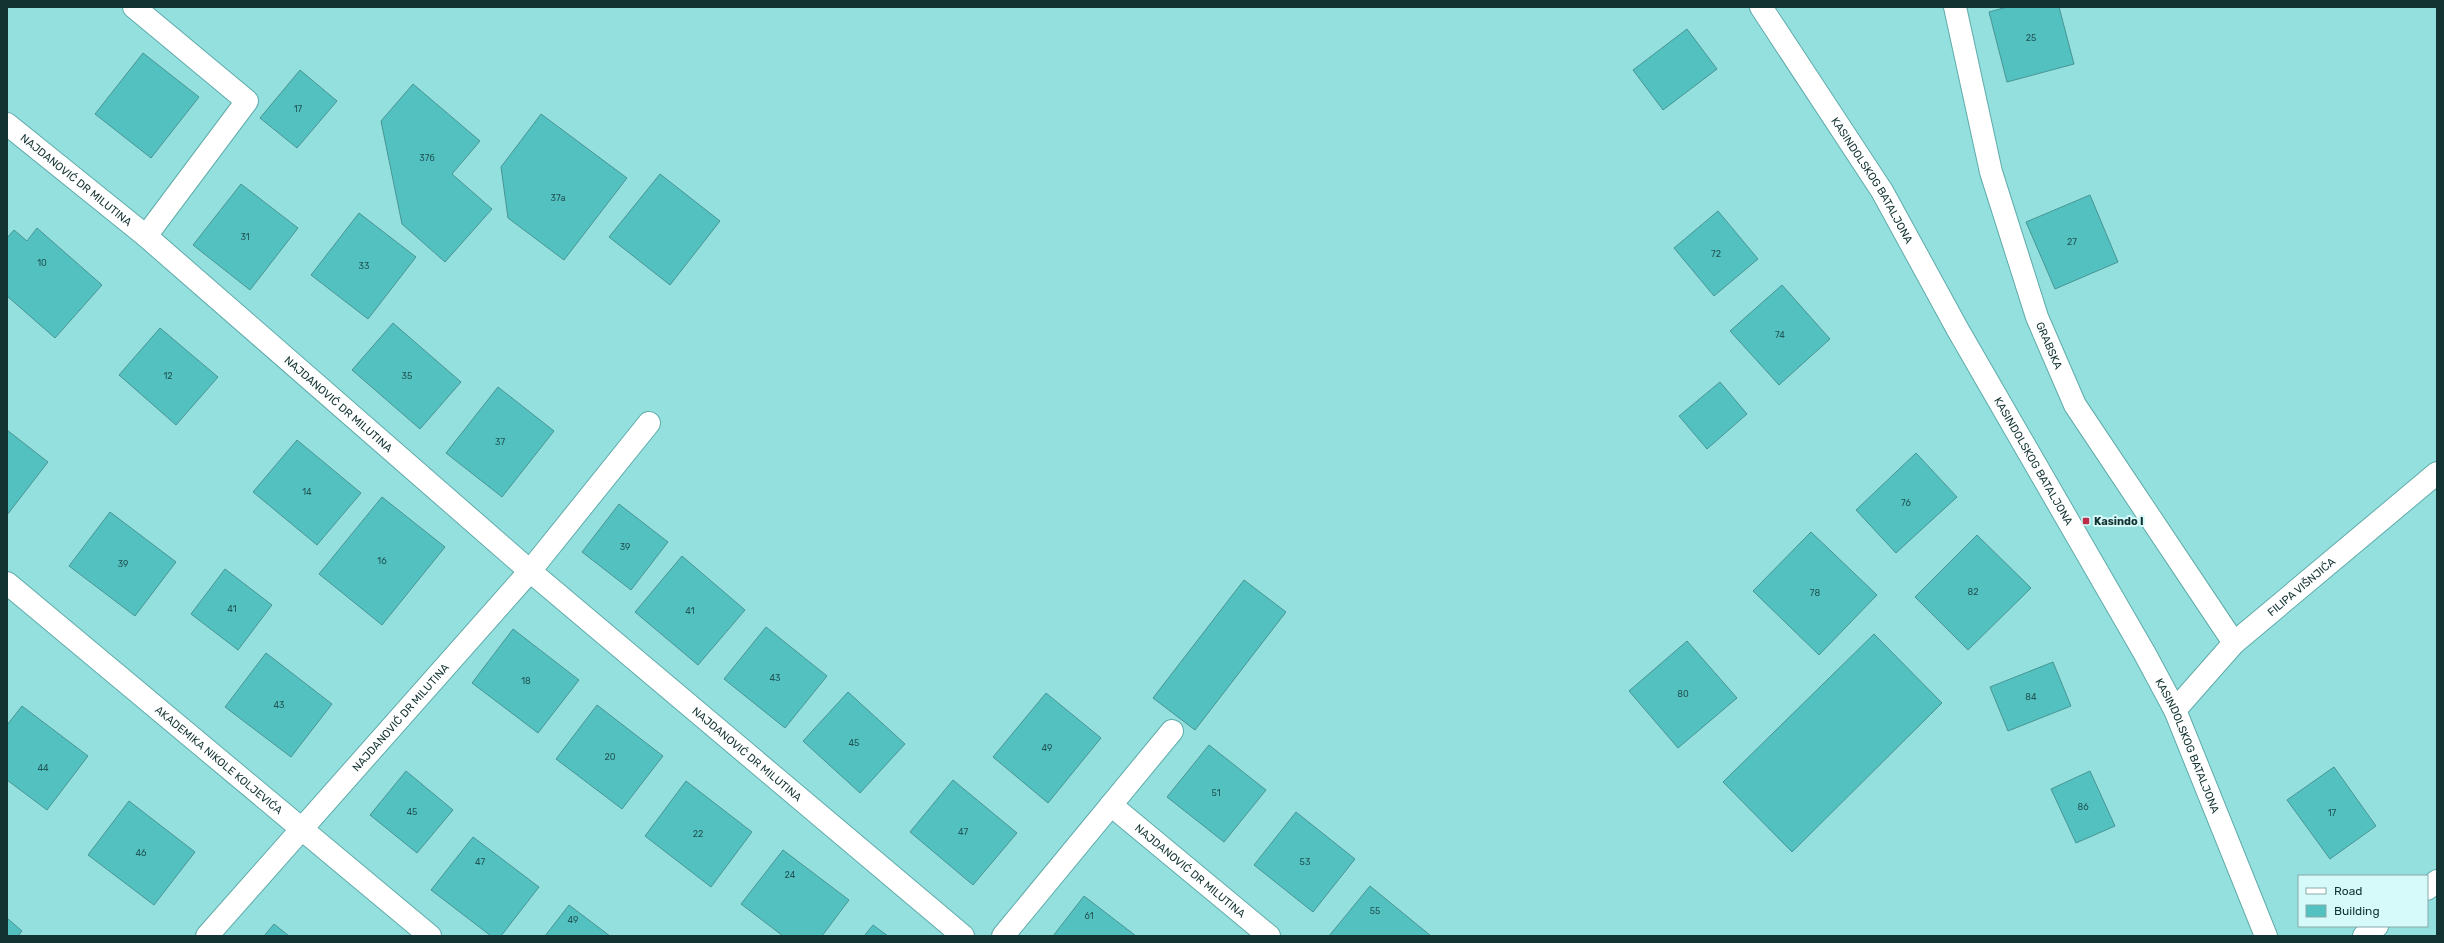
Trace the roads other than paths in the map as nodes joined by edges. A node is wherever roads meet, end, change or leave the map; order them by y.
1 (134, 7) edge
2 (1761, 7) edge
3 (1955, 7) edge
4 (7, 124) edge
5 (146, 236) junction
6 (649, 423) dead end
7 (2437, 473) edge
8 (530, 571) junction
9 (7, 583) edge
10 (2234, 643) junction
11 (2175, 710) junction
12 (1172, 731) dead end
13 (1111, 806) junction
14 (304, 828) junction
15 (2437, 881) edge
16 (2428, 887) edge
17 (2376, 927) edge
18 (207, 936) edge
19 (430, 936) edge
20 (963, 936) edge
21 (1003, 936) edge
22 (1269, 936) edge
23 (2266, 936) edge
24 (2364, 936) edge

1 - 5 street
2 - 11 street, KASINDOLSKOG BATALJONA
3 - 10 street, GRABSKA
4 - 5 street, NAJDANOVIĆ DR MILUTINA
5 - 8 street, NAJDANOVIĆ DR MILUTINA
6 - 8 street, NAJDANOVIĆ DR MILUTINA
7 - 10 street, FILIPA VIŠNJIĆA
8 - 14 street, NAJDANOVIĆ DR MILUTINA
8 - 20 street, NAJDANOVIĆ DR MILUTINA
9 - 14 street, AKADEMIKA NIKOLE KOLJEVIĆA
10 - 11 street, FILIPA VIŠNJIĆA
11 - 23 street, KASINDOLSKOG BATALJONA
12 - 13 street
13 - 21 street
13 - 22 street, NAJDANOVIĆ DR MILUTINA
14 - 18 street, NAJDANOVIĆ DR MILUTINA
14 - 19 street, AKADEMIKA NIKOLE KOLJEVIĆA
15 - 16 street
17 - 24 street

